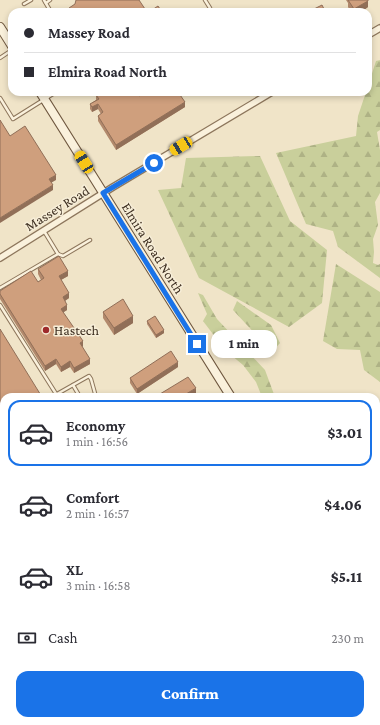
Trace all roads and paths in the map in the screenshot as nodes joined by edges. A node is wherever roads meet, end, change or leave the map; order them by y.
1 (31, 0) edge
2 (50, 0) edge
3 (205, 0) edge
4 (45, 1) edge
5 (24, 4) dead end
6 (210, 8) dead end
7 (0, 27) edge
8 (8, 40) edge
9 (43, 96) edge
10 (265, 96) edge
11 (0, 98) edge
12 (103, 193) junction
13 (43, 230) junction
14 (90, 240) dead end
15 (58, 254) junction
16 (0, 258) edge
17 (0, 288) edge
18 (0, 305) edge
19 (73, 385) junction
20 (56, 393) edge
21 (62, 393) edge
22 (78, 393) edge
23 (95, 393) edge
24 (228, 393) edge

1 - 5 lane
2 - 4 lane
3 - 6 lane
7 - 8 main road
9 - 11 lane
9 - 12 main road, Elmira Road North
10 - 12 street, Massey Road
12 - 13 street, Massey Road
12 - 24 main road, Elmira Road North
13 - 15 lane
13 - 16 street, Massey Road
14 - 15 lane
15 - 17 lane
18 - 20 lane
19 - 21 lane
19 - 22 lane
19 - 23 lane

